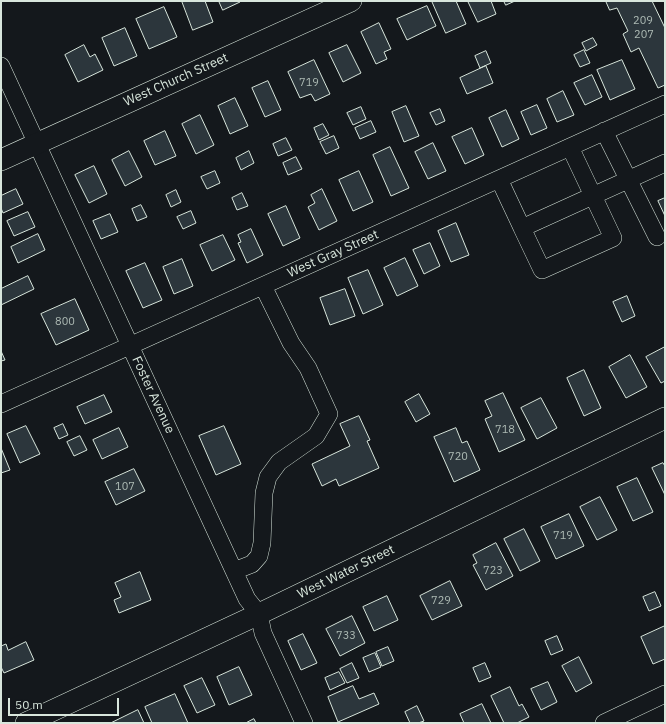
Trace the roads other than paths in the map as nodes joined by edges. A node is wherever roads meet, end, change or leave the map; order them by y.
1 (351, 1) edge
2 (1, 66) edge
3 (665, 104) edge
4 (604, 131) junction
5 (36, 144) junction
6 (570, 147) junction
7 (1, 160) edge
8 (665, 163) edge
9 (499, 179) junction
10 (628, 180) junction
11 (593, 196) junction
12 (522, 228) junction
13 (658, 237) dead end
14 (263, 286) junction
15 (130, 346) junction
16 (1, 404) edge
17 (665, 418) edge
18 (234, 571) junction
19 (259, 614) junction
20 (665, 694) edge
21 (26, 723) edge
22 (304, 723) edge
23 (604, 723) edge

1 - 5 main road, West Church Street
2 - 5 street, Foster Avenue
3 - 4 street, West Gray Street
4 - 6 street, West Gray Street
4 - 10 street
5 - 7 main road, West Church Street
5 - 15 street, Foster Avenue
6 - 9 street, West Gray Street
6 - 11 street
8 - 10 street
9 - 12 street
9 - 14 street, West Gray Street
10 - 11 street
10 - 13 street
11 - 12 street
11 - 12 street
14 - 15 street, West Gray Street
14 - 18 street
15 - 16 street, West Gray Street
15 - 18 street, Foster Avenue
17 - 19 main road, West Water Street
18 - 19 street, Foster Avenue
19 - 21 main road, West Water Street
19 - 22 street, Foster Avenue
20 - 23 street

